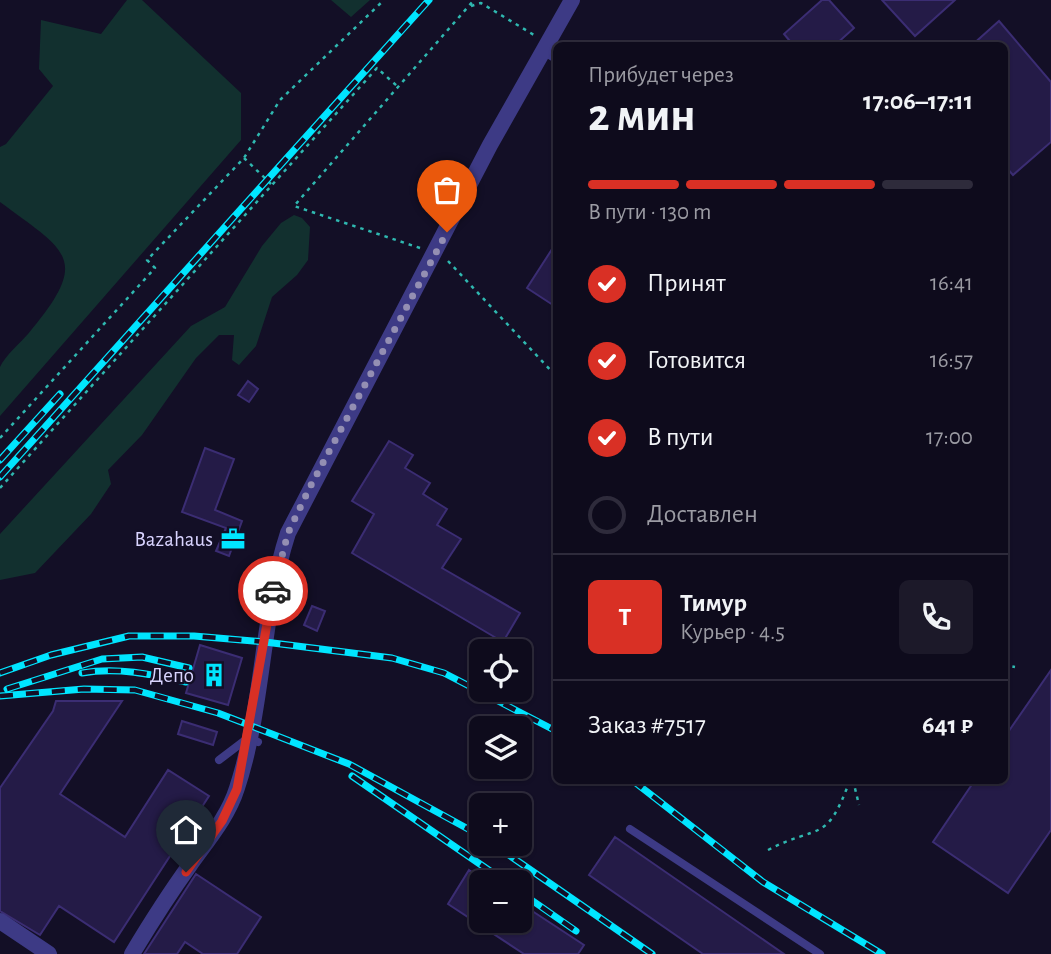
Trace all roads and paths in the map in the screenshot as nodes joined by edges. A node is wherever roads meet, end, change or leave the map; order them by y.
1 (384, 0) edge
2 (474, 0) edge
3 (572, 0) edge
4 (470, 6) junction
5 (546, 49) edge
6 (397, 86) junction
7 (244, 158) junction
8 (271, 184) junction
9 (436, 254) junction
10 (553, 373) edge
11 (0, 439) edge
12 (0, 488) edge
13 (1008, 666) edge
14 (1015, 667) dead end
15 (252, 735) junction
16 (219, 760) dead end
17 (850, 784) edge
18 (853, 784) edge
19 (859, 805) dead end
20 (629, 830) dead end
21 (768, 850) dead end
22 (0, 921) edge
23 (48, 954) edge
24 (132, 954) edge
25 (820, 954) edge

1 - 7 path
2 - 4 path
3 - 5 street
4 - 5 path
4 - 6 path
5 - 9 street
6 - 8 path
6 - 9 path
7 - 8 path
7 - 11 path
8 - 12 path
9 - 10 path
9 - 15 street
13 - 14 path
15 - 16 lane
15 - 24 street
17 - 21 path
18 - 19 path
20 - 25 lane
22 - 23 street

